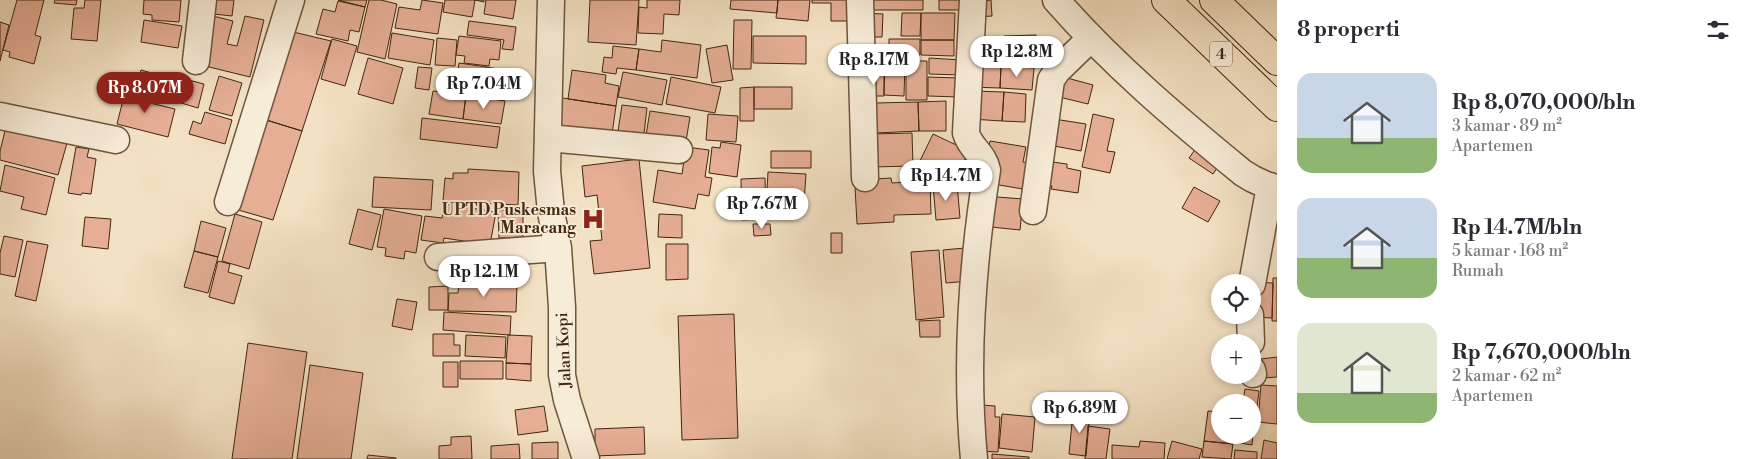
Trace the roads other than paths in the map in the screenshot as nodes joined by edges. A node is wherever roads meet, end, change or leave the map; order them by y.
1 (203, 0) edge
2 (291, 0) edge
3 (551, 0) edge
4 (860, 0) edge
5 (973, 0) edge
6 (1056, 0) edge
7 (1166, 0) edge
8 (1214, 0) edge
9 (1091, 38) junction
10 (196, 61) dead end
11 (1277, 61) edge
12 (1277, 107) edge
13 (0, 116) edge
14 (548, 138) junction
15 (116, 140) dead end
16 (679, 150) dead end
17 (865, 178) dead end
18 (1273, 188) edge
19 (228, 202) dead end
20 (1033, 211) dead end
21 (558, 248) junction
22 (438, 257) dead end
23 (1254, 274) edge
24 (586, 459) edge
25 (974, 459) edge

1 - 10 street
2 - 19 street
3 - 14 street, Jalan Kopi
4 - 17 street
5 - 25 street
6 - 9 street
7 - 12 highway, 4
8 - 11 highway, 4
9 - 18 street
9 - 20 street
13 - 15 street
14 - 16 street
14 - 21 street, Jalan Kopi
18 - 23 street
21 - 22 street
21 - 24 street, Jalan Kopi

